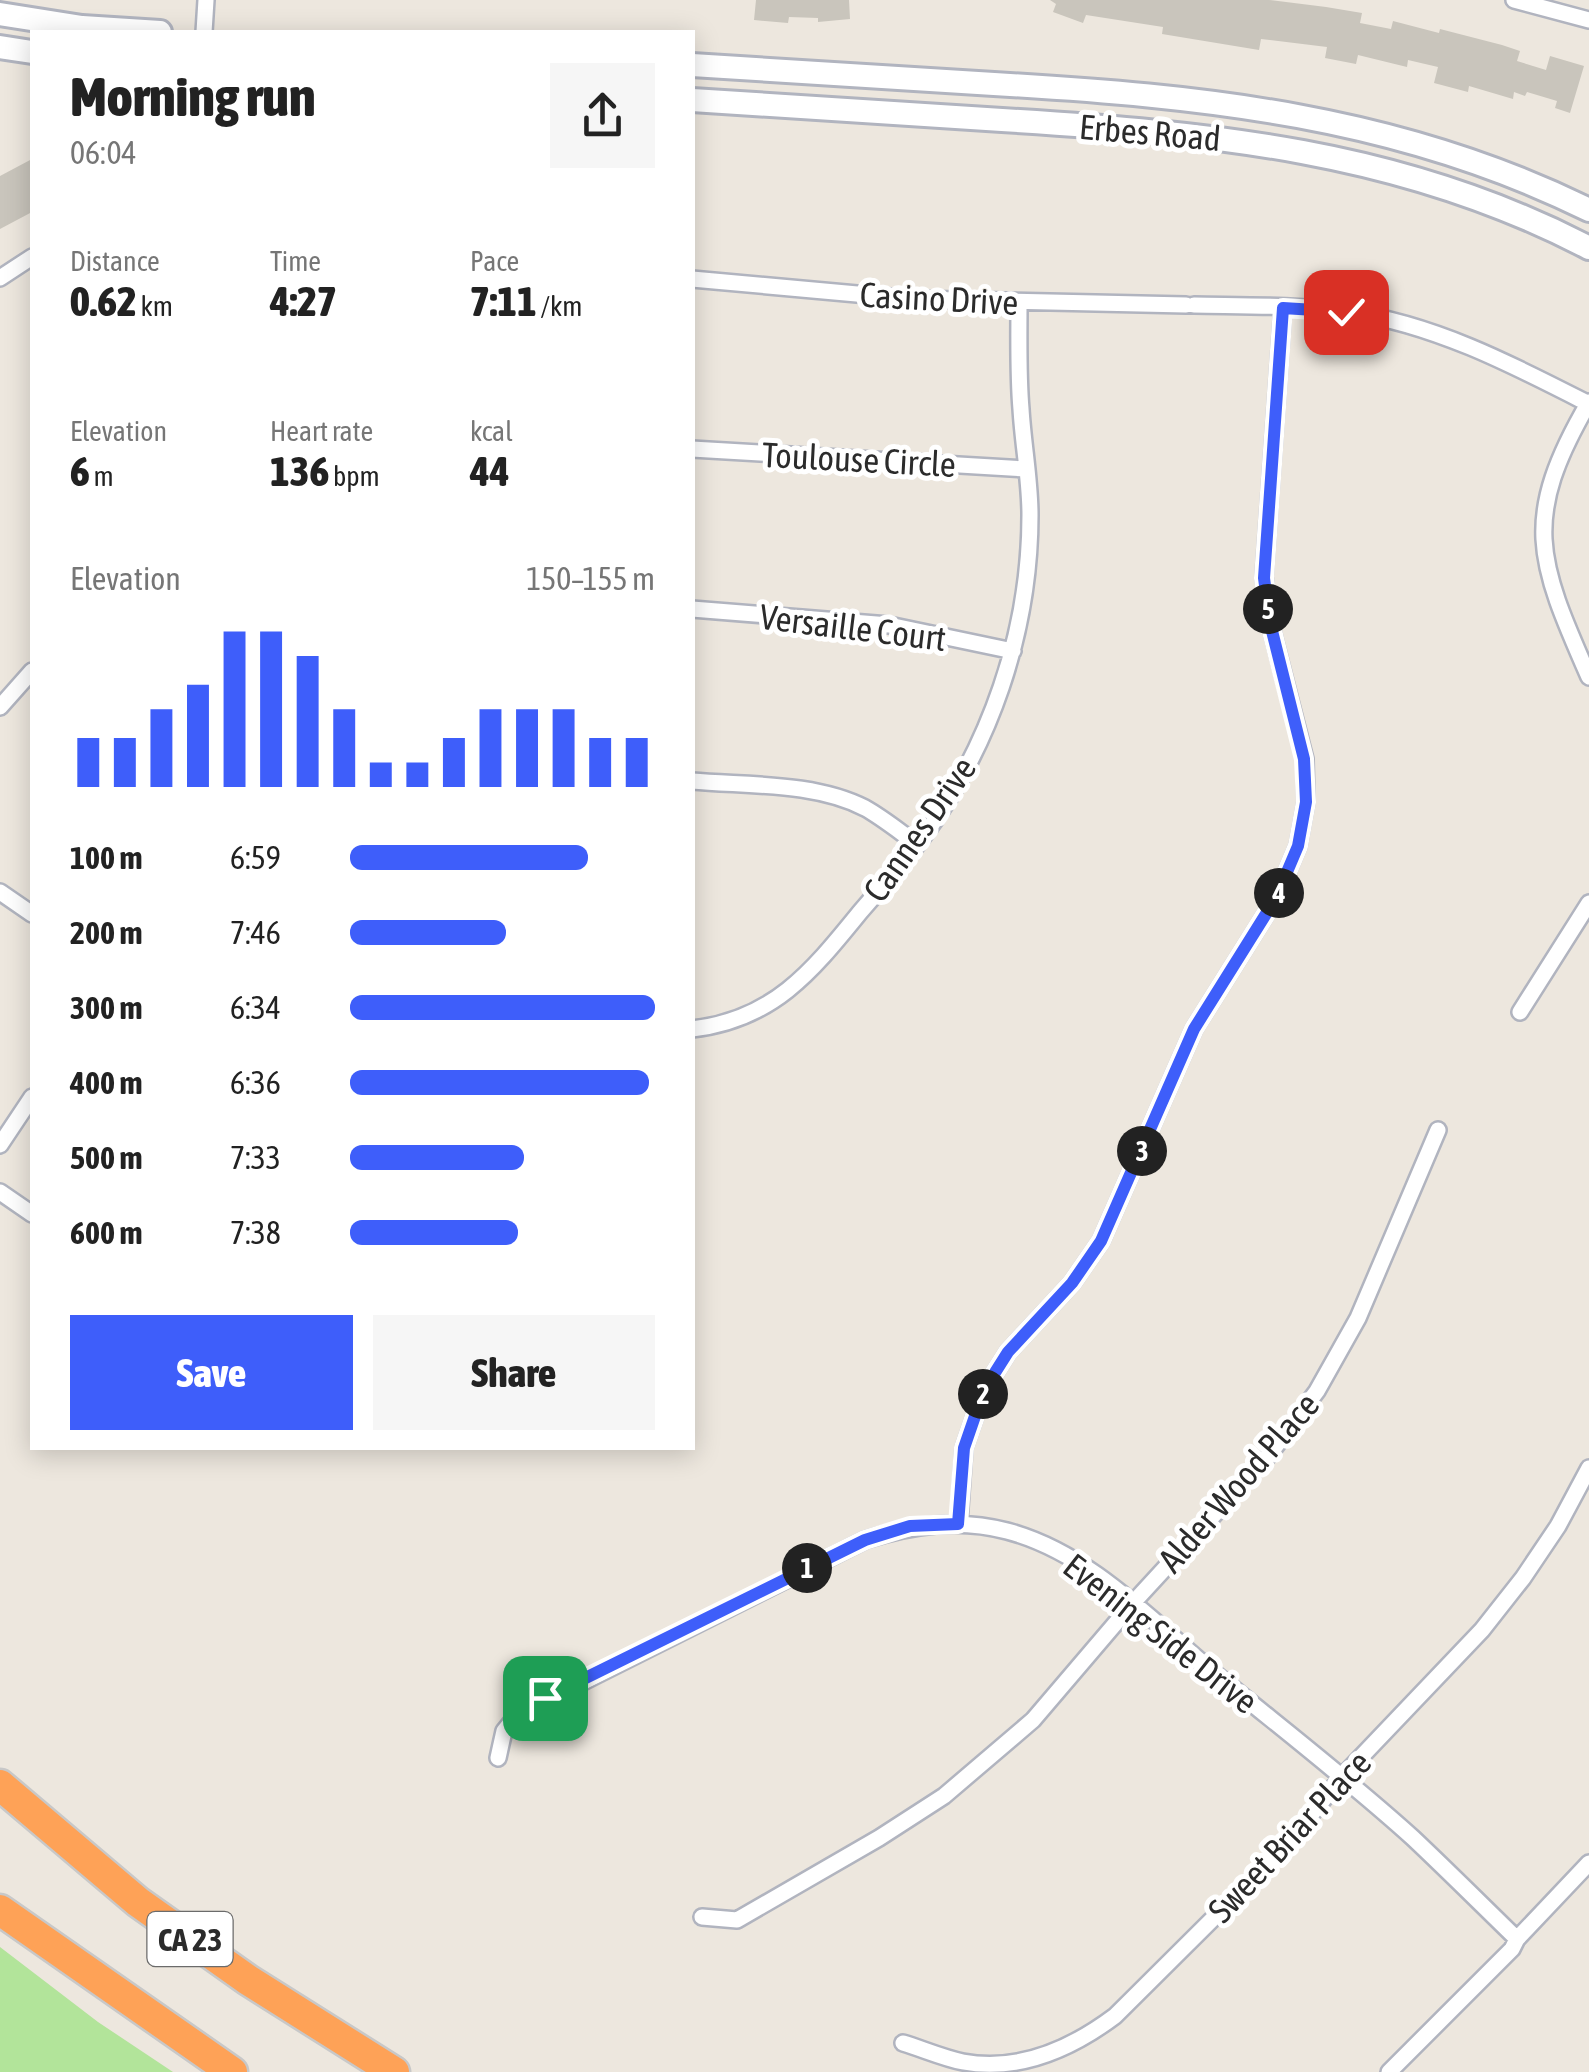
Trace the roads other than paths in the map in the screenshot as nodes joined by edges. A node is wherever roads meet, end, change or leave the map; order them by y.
1 (206, 0) edge
2 (1514, 0) edge
3 (1548, 4) edge
4 (0, 14) edge
5 (1589, 20) edge
6 (129, 30) edge
7 (204, 30) edge
8 (0, 47) edge
9 (30, 52) edge
10 (695, 65) edge
11 (695, 100) edge
12 (1589, 210) edge
13 (1589, 248) edge
14 (30, 258) edge
15 (0, 278) edge
16 (695, 279) edge
17 (1019, 302) junction
18 (1283, 308) junction
19 (1589, 403) edge
20 (695, 449) edge
21 (1026, 470) junction
22 (695, 610) edge
23 (1012, 651) junction
24 (30, 672) edge
25 (1589, 677) edge
26 (0, 707) edge
27 (695, 781) edge
28 (917, 844) junction
29 (0, 892) edge
30 (1589, 902) edge
31 (30, 913) edge
32 (1520, 1012) dead end
33 (695, 1029) edge
34 (30, 1100) edge
35 (1438, 1130) dead end
36 (0, 1145) edge
37 (0, 1192) edge
38 (30, 1213) edge
39 (1589, 1468) edge
40 (958, 1524) junction
41 (1132, 1604) junction
42 (498, 1758) dead end
43 (1342, 1778) junction
44 (0, 1785) edge
45 (1589, 1863) edge
46 (0, 1910) edge
47 (702, 1917) dead end
48 (1517, 1939) junction
49 (903, 2043) dead end
50 (232, 2072) edge
51 (394, 2072) edge
52 (1389, 2072) edge

1 - 7 street
2 - 3 street
3 - 5 street
4 - 6 main road
8 - 9 main road
10 - 12 main road, Erbes Road
11 - 13 main road, Erbes Road
14 - 15 street
16 - 17 street, Casino Drive
17 - 18 street, Casino Drive
17 - 21 street, Cannes Drive
18 - 19 street, Casino Drive
18 - 40 street
19 - 25 street
20 - 21 street, Toulouse Circle
21 - 23 street, Cannes Drive
22 - 23 street, Versaille Court
23 - 28 street, Cannes Drive
24 - 26 street
27 - 28 street
28 - 33 street, Cannes Drive
29 - 31 street
30 - 32 street
34 - 36 street
35 - 41 street, Alder Wood Place
37 - 38 street
39 - 43 street, Sweet Briar Place
40 - 41 street, Evening Side Drive
40 - 42 street, Evening Side Drive
41 - 43 street, Evening Side Drive
41 - 47 street, Alder Wood Place
43 - 48 street, Evening Side Drive
43 - 49 street, Sweet Briar Place
44 - 51 highway, CA 23
45 - 48 street
46 - 50 highway, CA 23
48 - 52 street

